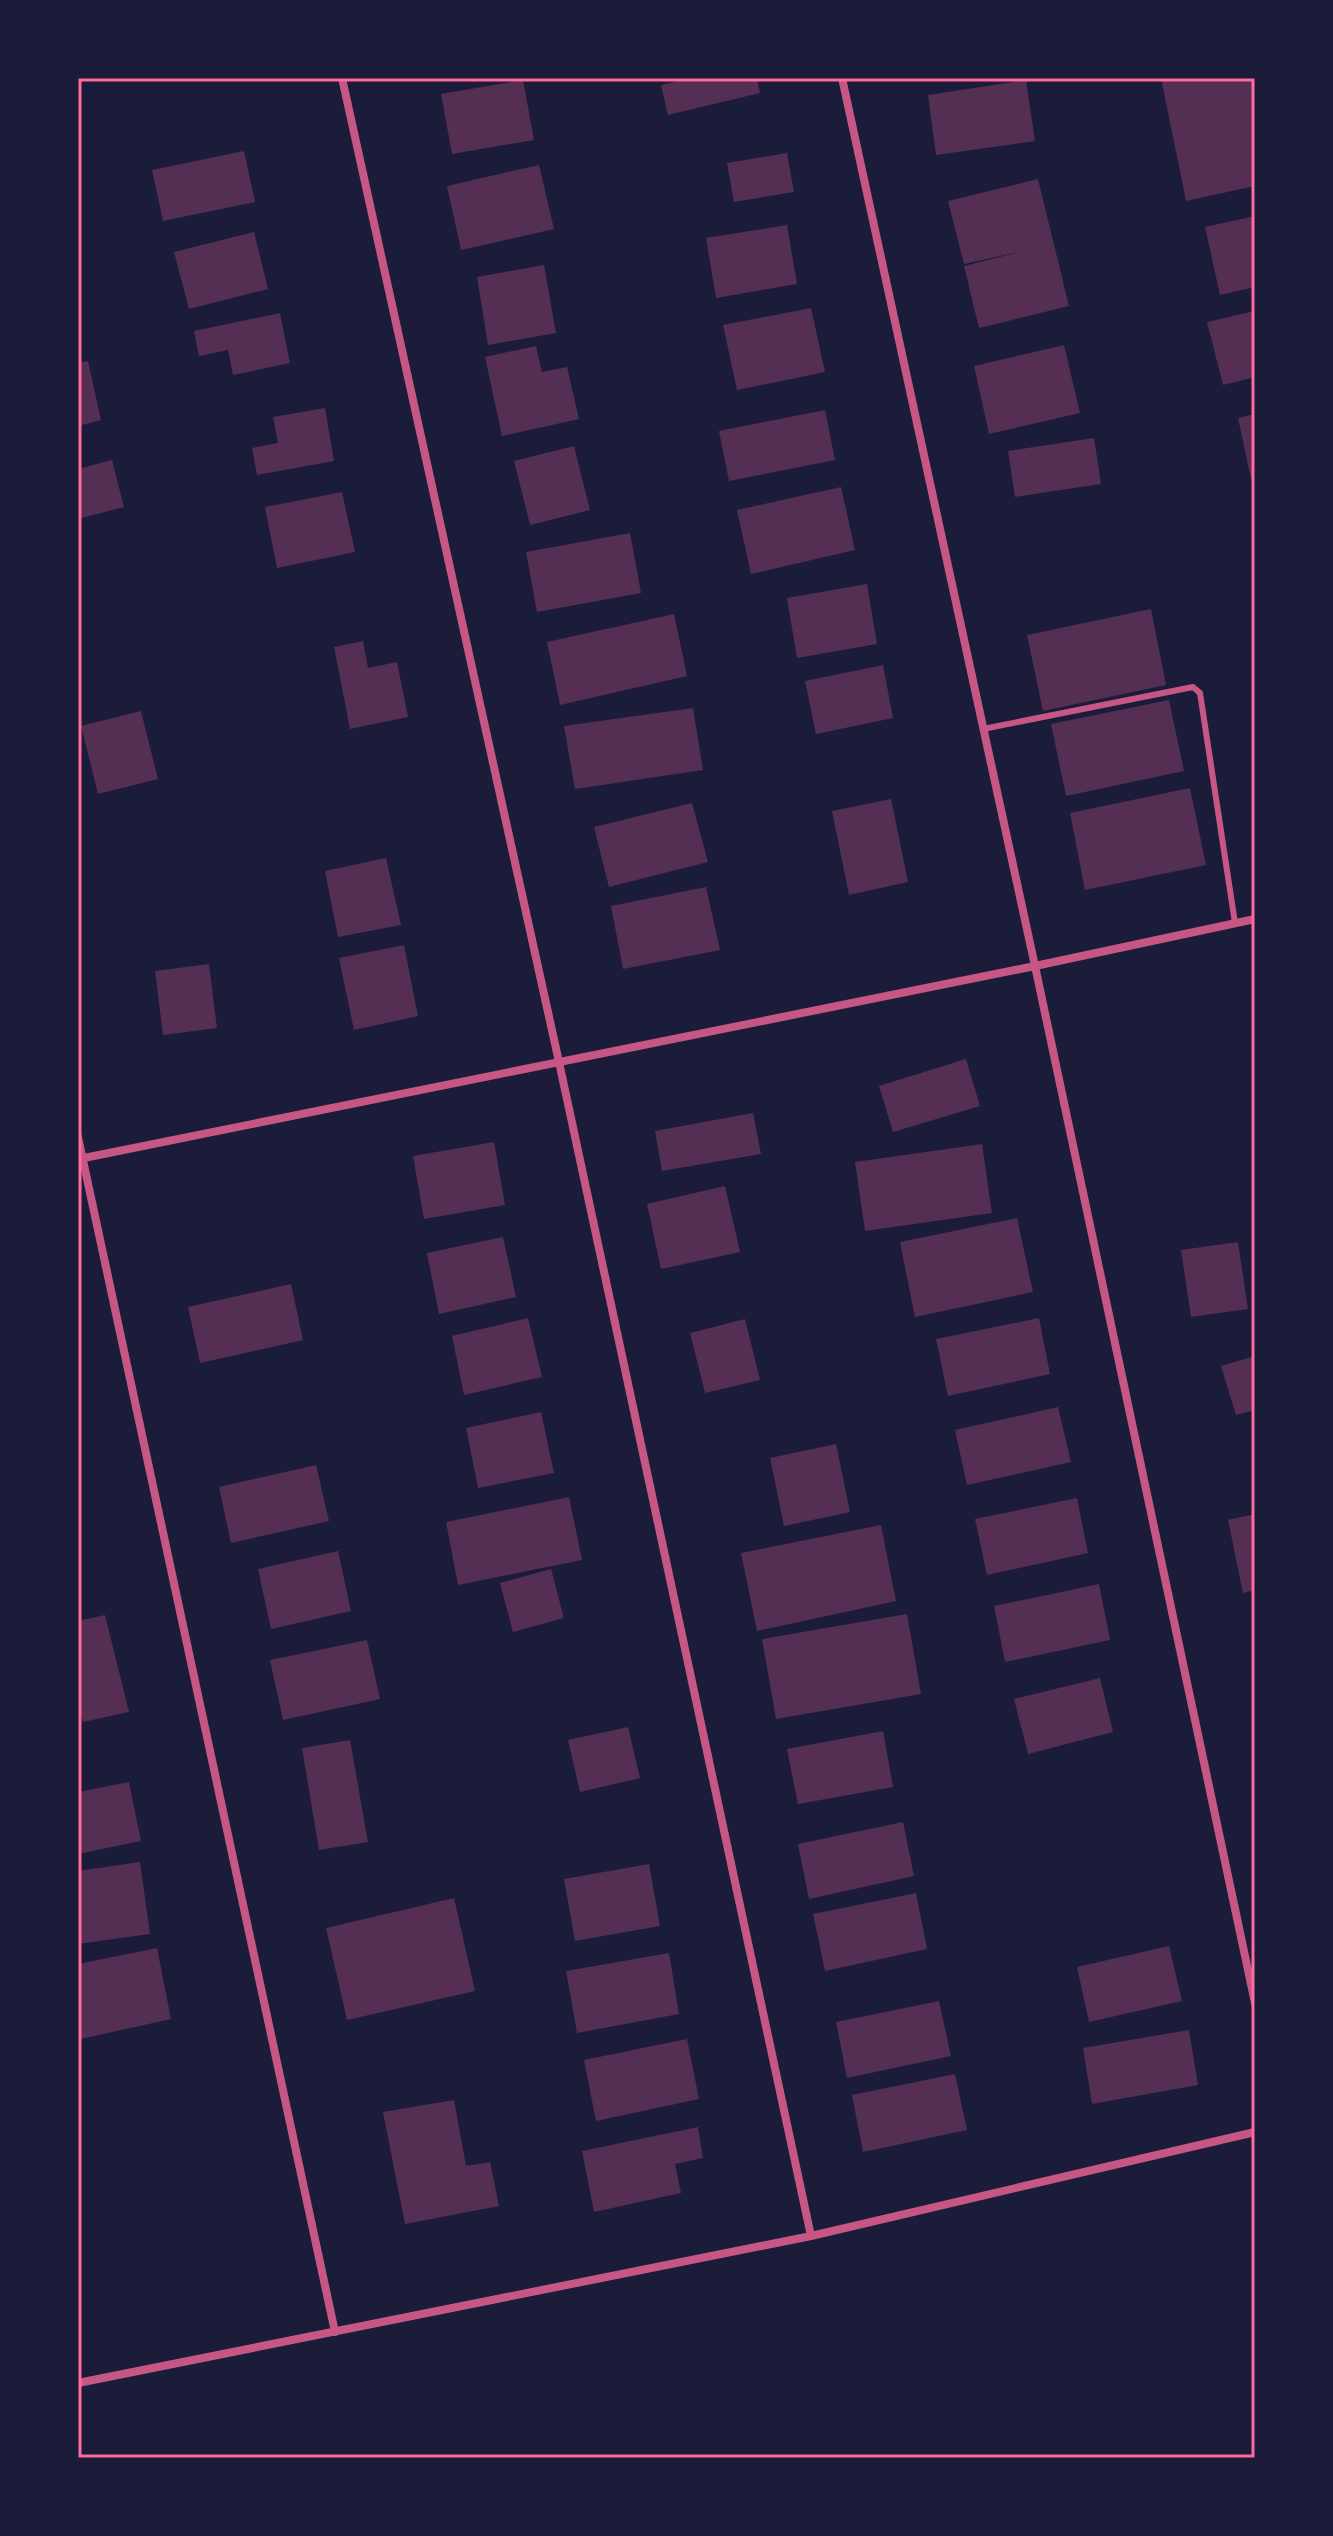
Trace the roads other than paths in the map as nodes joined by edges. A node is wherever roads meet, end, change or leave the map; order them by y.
1 (342, 78) edge
2 (842, 78) edge
3 (983, 729) junction
4 (1255, 919) edge
5 (1235, 923) junction
6 (1035, 966) junction
7 (559, 1062) junction
8 (78, 1137) edge
9 (80, 1159) edge
10 (1255, 2003) edge
11 (1255, 2132) edge
12 (811, 2236) junction
13 (335, 2332) junction
14 (78, 2383) edge

1 - 7 street
2 - 3 street
3 - 5 lane
3 - 6 street
4 - 5 street
5 - 6 street
6 - 7 street
6 - 10 street
7 - 9 street
7 - 12 street
8 - 9 street
9 - 13 street
11 - 12 street
12 - 13 street
13 - 14 street

